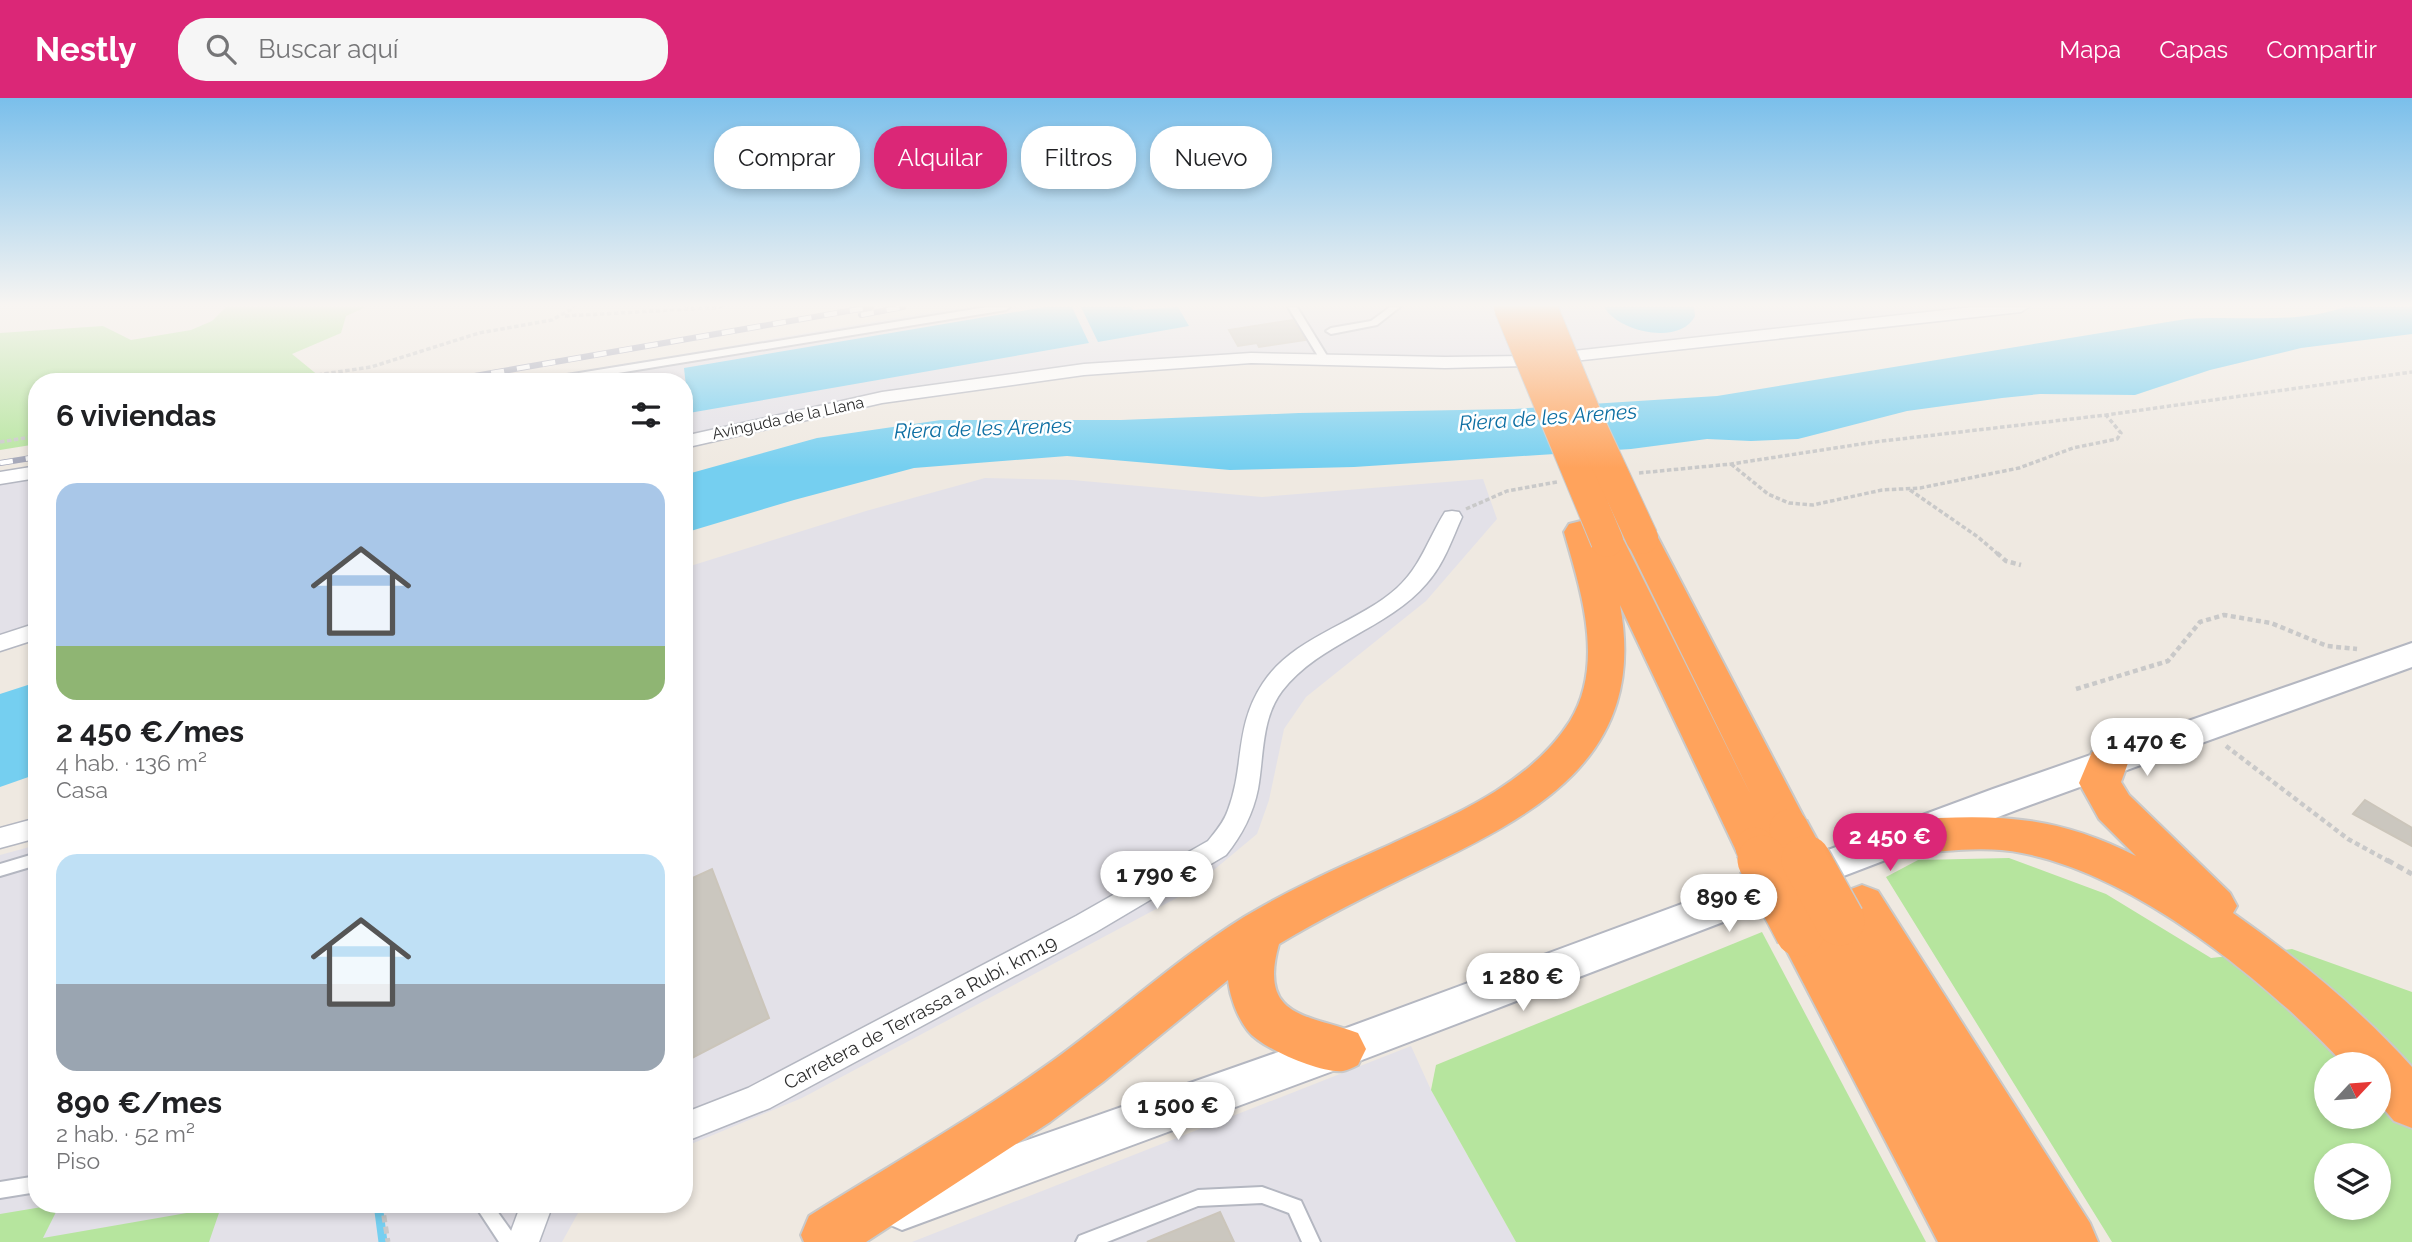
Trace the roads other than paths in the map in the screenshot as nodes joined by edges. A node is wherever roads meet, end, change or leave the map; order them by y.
1 (676, 360) edge
2 (1233, 360) edge
3 (1417, 360) edge
4 (1531, 360) edge
5 (1540, 360) edge
6 (1563, 360) edge
7 (598, 373) edge
8 (693, 440) edge
9 (28, 473) edge
10 (0, 478) edge
11 (1452, 517) road end
12 (1610, 537) junction
13 (28, 634) edge
14 (0, 643) edge
15 (2411, 655) edge
16 (2107, 763) junction
17 (28, 830) edge
18 (1786, 833) junction
19 (1903, 837) junction
20 (0, 838) edge
21 (28, 862) edge
22 (0, 870) edge
23 (1834, 919) junction
24 (1260, 932) junction
25 (2325, 1012) junction
26 (1340, 1049) junction
27 (2365, 1052) edge
28 (2391, 1080) edge
29 (2412, 1104) edge
30 (693, 1124) edge
31 (28, 1185) edge
32 (0, 1190) edge
33 (489, 1213) edge
34 (534, 1213) edge
35 (818, 1238) edge
36 (510, 1242) edge
37 (523, 1242) edge
38 (1085, 1242) edge
39 (1311, 1242) edge
40 (1968, 1242) edge
41 (2023, 1242) edge
42 (2071, 1242) edge

1 - 7 lane
2 - 8 street, Avinguda de la Llana
3 - 5 street, Avinguda de la Llana
4 - 12 highway, bridge
6 - 12 highway, bridge
9 - 10 street
11 - 30 street, Carretera de Terrassa a Rubí, km.19
12 - 18 highway
12 - 18 highway
12 - 24 highway
13 - 14 street
15 - 16 main road
16 - 19 main road
16 - 25 highway
17 - 20 street
18 - 23 highway, bridge
18 - 23 highway
19 - 25 highway
19 - 26 main road
21 - 22 lane
23 - 40 highway
23 - 41 highway
23 - 42 highway
24 - 26 highway
24 - 35 highway
25 - 27 highway
26 - 35 main road
28 - 29 highway
31 - 32 lane
33 - 36 lane
34 - 37 street
38 - 39 lane

